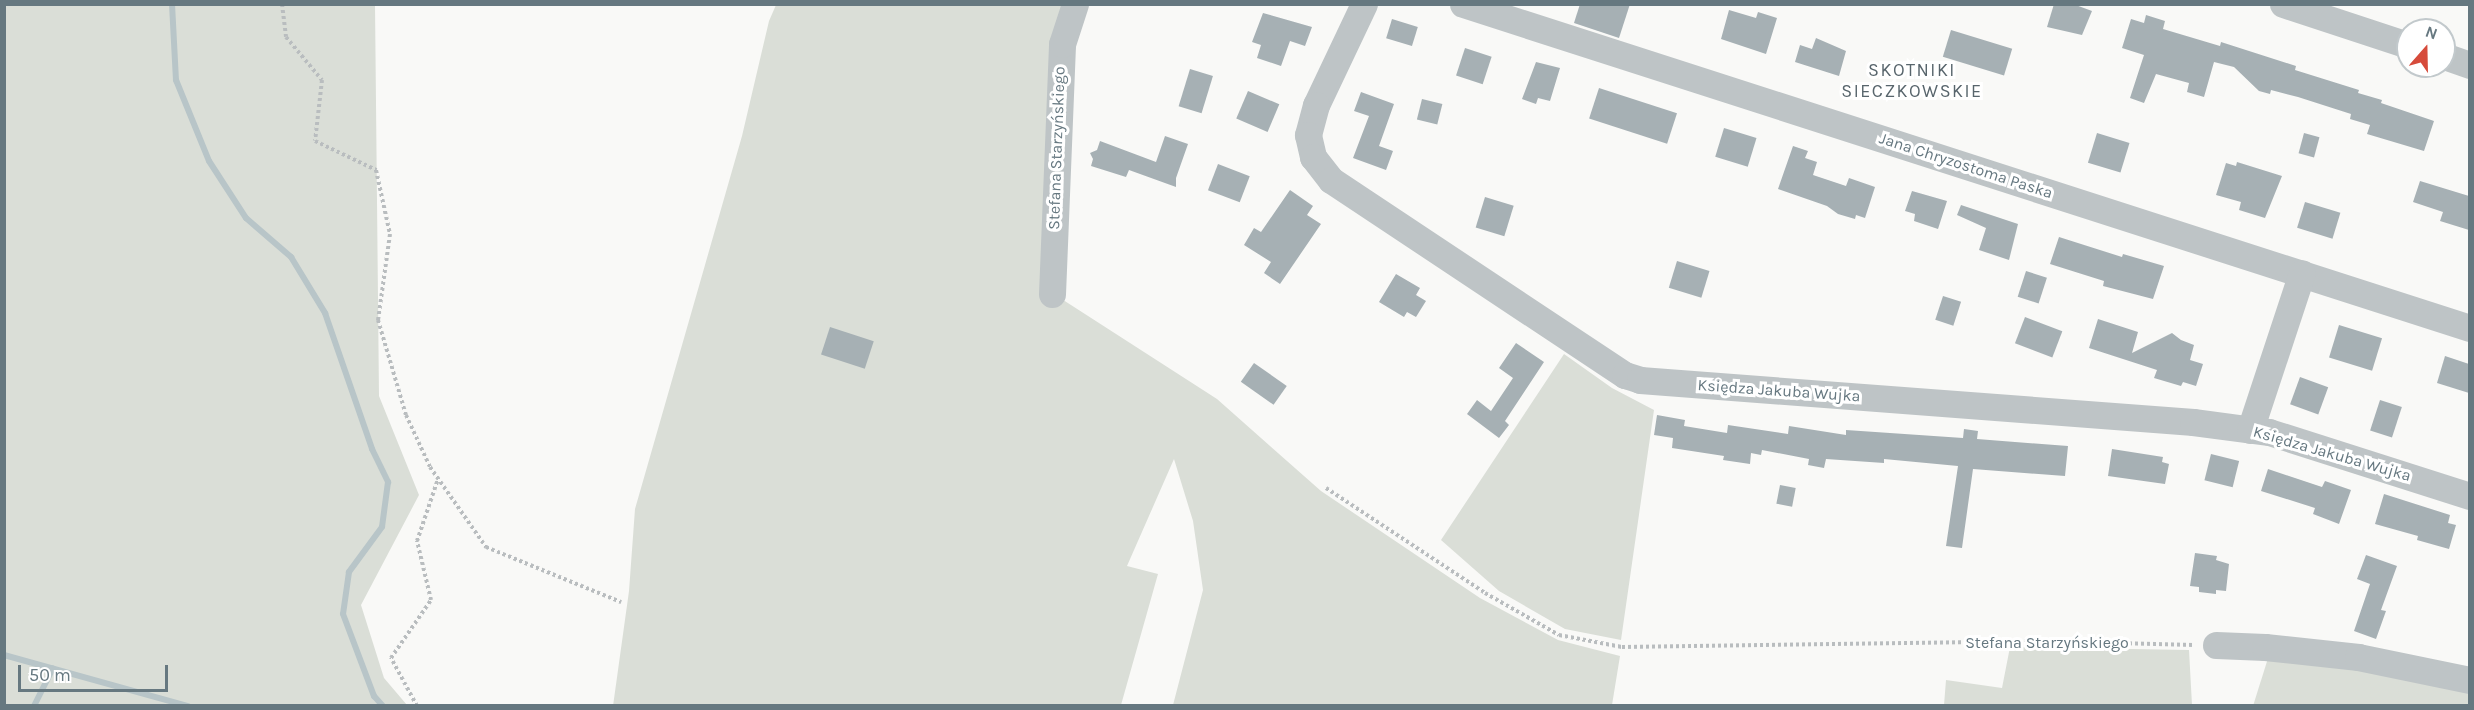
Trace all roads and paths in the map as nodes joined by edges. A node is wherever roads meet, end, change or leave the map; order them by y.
1 (282, 4) edge
2 (1075, 4) edge
3 (1364, 4) edge
4 (1463, 4) edge
5 (2283, 4) edge
6 (2396, 41) edge
7 (2302, 273) junction
8 (1052, 294) dead end
9 (2469, 328) edge
10 (2250, 430) junction
11 (438, 479) junction
12 (1326, 488) dead end
13 (2469, 496) edge
14 (621, 602) dead end
15 (2216, 645) joint
16 (2469, 681) edge
17 (417, 705) edge

1 - 11 path
2 - 8 street, Stefana Starzyńskiego
3 - 10 street, Księdza Jakuba Wujka
4 - 7 street, Jana Chryzostoma Paska
5 - 6 street
7 - 9 street, Jana Chryzostoma Paska
7 - 10 street
10 - 13 street, Księdza Jakuba Wujka
11 - 14 path
11 - 17 path
12 - 15 path, Stefana Starzyńskiego
15 - 16 street

